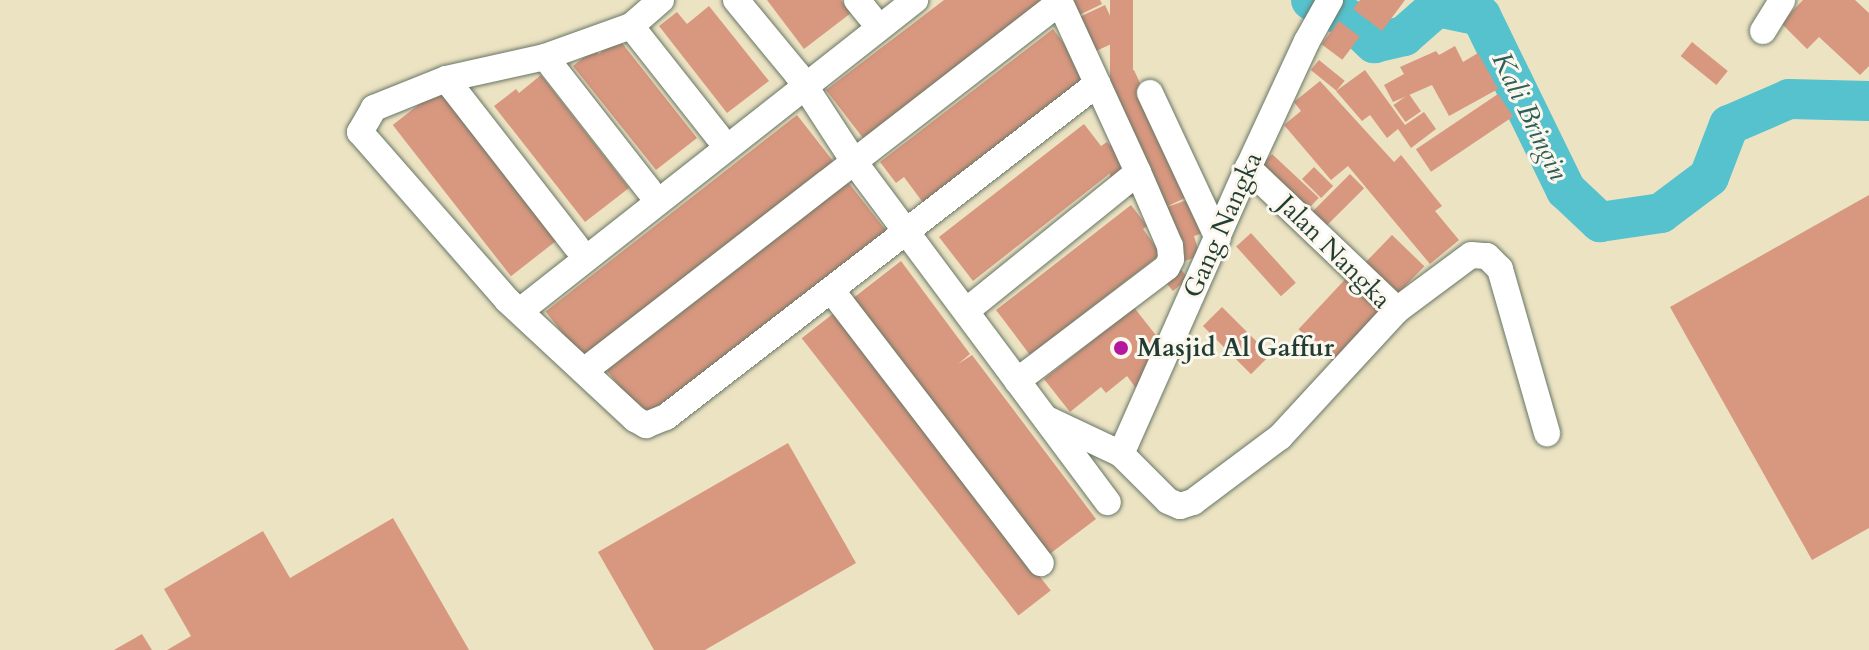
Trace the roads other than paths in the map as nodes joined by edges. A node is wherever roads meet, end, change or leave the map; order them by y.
1 (661, 0) edge
2 (736, 0) edge
3 (893, 0) edge
4 (915, 0) edge
5 (1330, 0) edge
6 (1782, 0) edge
7 (1060, 1) edge
8 (864, 8) edge
9 (631, 26) junction
10 (1763, 31) dead end
11 (545, 57) junction
12 (446, 79) junction
13 (801, 81) junction
14 (1097, 84) junction
15 (1150, 93) dead end
16 (718, 136) junction
17 (855, 163) junction
18 (1248, 168) junction
19 (1138, 172) junction
20 (649, 190) junction
21 (908, 234) junction
22 (1218, 238) junction
23 (576, 246) junction
24 (832, 291) junction
25 (514, 306) junction
26 (1397, 310) junction
27 (966, 311) junction
28 (584, 371) junction
29 (1017, 381) junction
30 (1047, 419) junction
31 (1547, 433) dead end
32 (1121, 454) junction
33 (1108, 502) dead end
34 (1041, 563) dead end

1 - 9 street
2 - 13 street
3 - 8 street
4 - 13 street
5 - 18 street, Gang Nangka
6 - 10 street
7 - 14 street
7 - 17 street
8 - 13 street
9 - 11 street
9 - 16 street
11 - 12 street
11 - 20 street
12 - 23 street
12 - 25 street
13 - 16 street
13 - 17 street
13 - 25 street
14 - 19 street
14 - 21 street
15 - 22 street
16 - 20 street
17 - 21 street
17 - 28 street
18 - 22 street, Gang Nangka
18 - 26 street, Jalan Nangka
19 - 27 street
19 - 29 street
20 - 23 street
21 - 24 street
21 - 27 street
22 - 32 street, Gang Nangka
23 - 25 street
24 - 28 street
24 - 34 street
25 - 28 street
26 - 31 street
26 - 32 street, Jalan Nangka
27 - 29 street
29 - 30 street
30 - 32 street, Jalan Nangka
30 - 33 street

